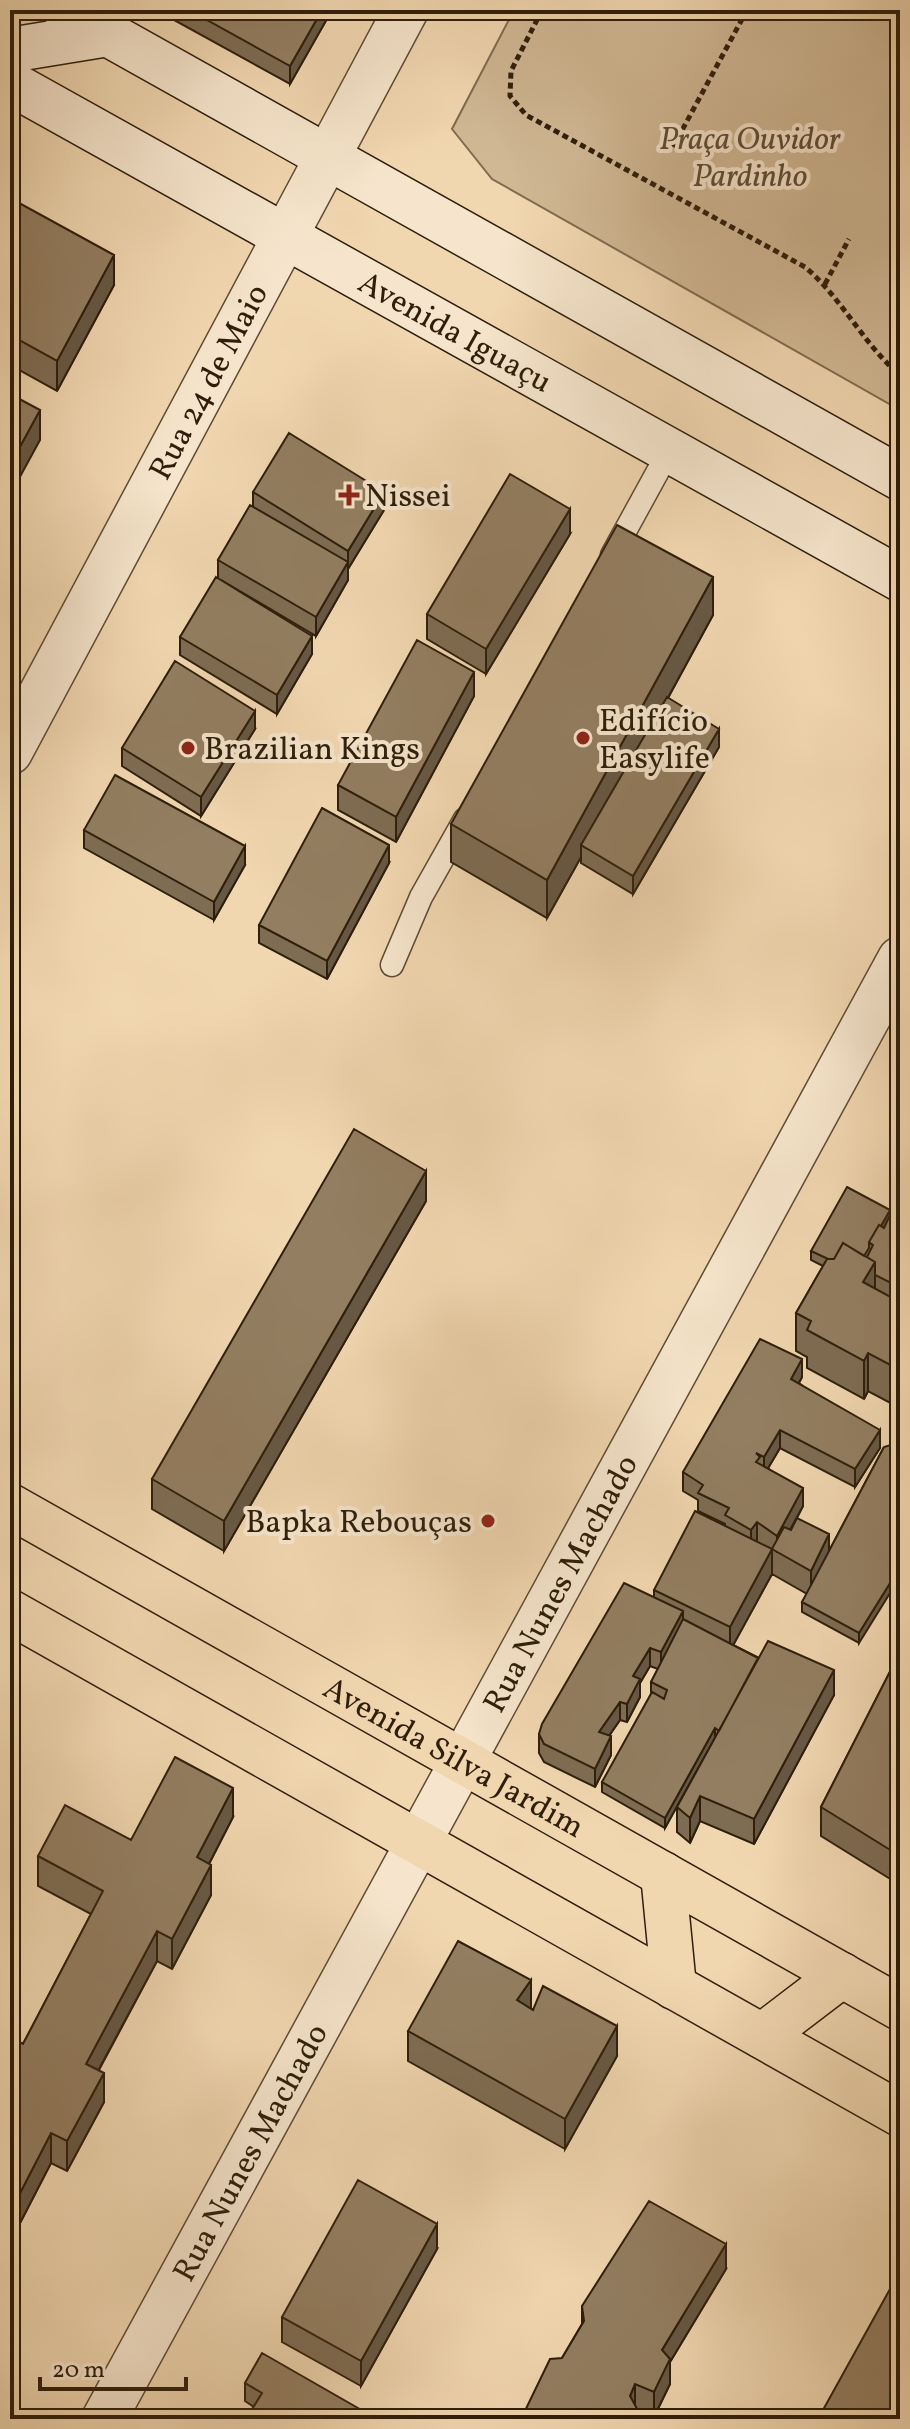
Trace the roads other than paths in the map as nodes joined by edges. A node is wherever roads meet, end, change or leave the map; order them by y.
1 (65, 10) edge
2 (406, 10) edge
3 (108, 34) junction
4 (10, 50) edge
5 (10, 83) edge
6 (327, 157) junction
7 (285, 236) junction
8 (669, 451) junction
9 (900, 478) edge
10 (599, 578) edge
11 (900, 579) edge
12 (10, 752) edge
13 (476, 800) edge
14 (900, 959) edge
15 (392, 965) dead end
16 (10, 1506) edge
17 (10, 1612) edge
18 (463, 1761) junction
19 (419, 1842) junction
20 (663, 1874) junction
21 (842, 1975) junction
22 (674, 1987) junction
23 (900, 2008) edge
24 (762, 2036) junction
25 (900, 2114) edge
26 (104, 2419) edge

1 - 3 street
2 - 6 street, Rua 24 de Maio
3 - 4 street
3 - 6 street
5 - 7 street, Avenida Iguaçu
6 - 7 street, Rua 24 de Maio
6 - 9 street
7 - 8 street, Avenida Iguaçu
7 - 12 street, Rua 24 de Maio
8 - 10 lane
8 - 11 street, Avenida Iguaçu
13 - 15 lane
14 - 18 street, Rua Nunes Machado
16 - 18 main road, Avenida Silva Jardim
17 - 19 main road
18 - 19 street, Rua Nunes Machado
18 - 20 main road, Avenida Silva Jardim
19 - 22 main road
19 - 26 street, Rua Nunes Machado
20 - 21 main road, Avenida Silva Jardim
20 - 22 main road
21 - 23 main road, Avenida Silva Jardim
21 - 24 main road
22 - 24 main road
24 - 25 main road

